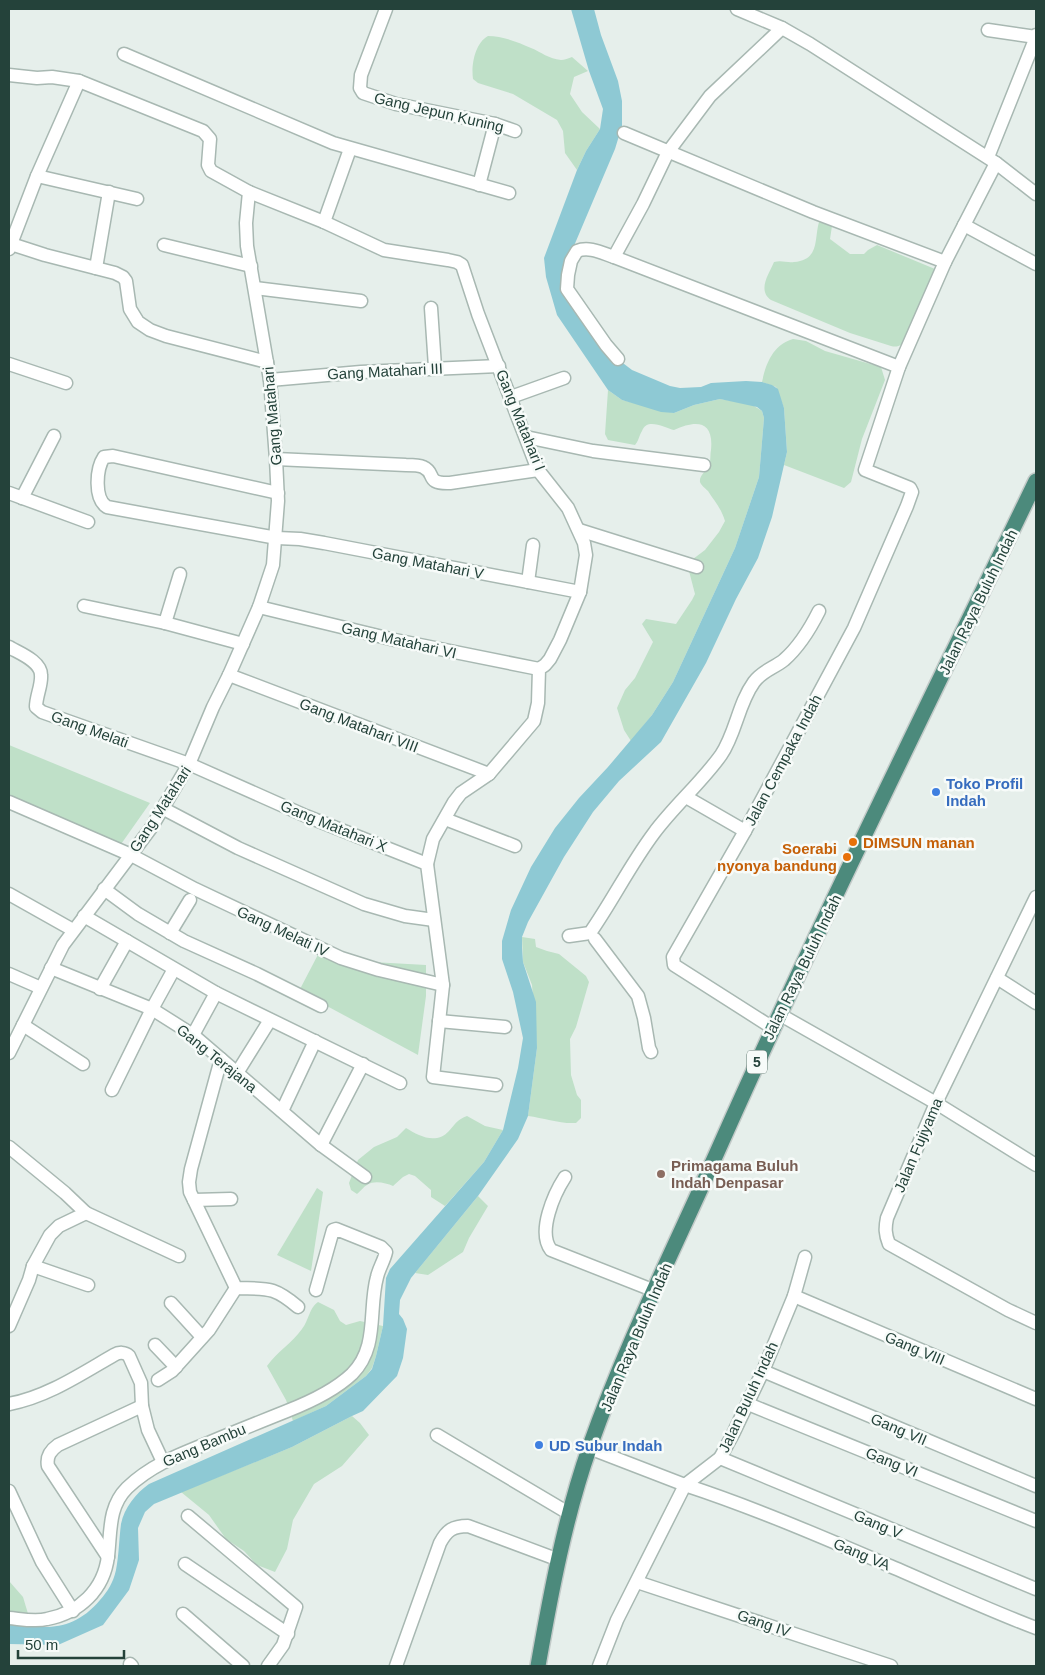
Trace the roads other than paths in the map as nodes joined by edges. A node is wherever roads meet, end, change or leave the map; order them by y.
1 (386, 9) edge
2 (738, 9) edge
3 (782, 28) junction
4 (988, 30) dead end
5 (1036, 36) edge
6 (124, 54) dead end
7 (9, 75) edge
8 (79, 81) junction
9 (495, 124) junction
10 (515, 130) dead end
11 (624, 133) dead end
12 (350, 149) junction
13 (668, 152) junction
14 (992, 160) junction
15 (37, 176) junction
16 (478, 185) junction
17 (109, 192) junction
18 (249, 192) junction
19 (509, 193) dead end
20 (1036, 194) edge
21 (137, 199) dead end
22 (324, 222) junction
23 (964, 225) junction
24 (164, 245) dead end
25 (10, 246) edge
26 (614, 257) junction
27 (945, 262) junction
28 (1036, 264) edge
29 (251, 266) junction
30 (96, 268) junction
31 (255, 288) junction
32 (361, 301) dead end
33 (432, 308) dead end
34 (618, 359) dead end
35 (267, 362) junction
36 (9, 364) edge
37 (499, 366) junction
38 (435, 367) junction
39 (899, 367) junction
40 (564, 378) dead end
41 (270, 380) junction
42 (66, 383) dead end
43 (511, 398) junction
44 (54, 436) dead end
45 (526, 437) junction
46 (276, 459) junction
47 (704, 465) dead end
48 (538, 470) junction
49 (1036, 481) edge
50 (9, 493) edge
51 (278, 493) junction
52 (22, 498) junction
53 (88, 522) dead end
54 (579, 530) junction
55 (277, 538) junction
56 (534, 544) dead end
57 (697, 567) dead end
58 (180, 574) dead end
59 (528, 582) junction
60 (580, 592) junction
61 (84, 606) dead end
62 (259, 607) junction
63 (819, 610) dead end
64 (165, 623) junction
65 (243, 644) junction
66 (9, 647) edge
67 (539, 669) junction
68 (229, 676) junction
69 (189, 764) junction
70 (489, 774) junction
71 (686, 797) junction
72 (9, 802) edge
73 (164, 809) junction
74 (445, 819) junction
75 (746, 831) junction
76 (515, 846) dead end
77 (131, 855) junction
78 (427, 864) junction
79 (104, 889) junction
80 (9, 894) edge
81 (1036, 897) edge
82 (190, 900) dead end
83 (84, 916) junction
84 (434, 920) junction
85 (73, 930) junction
86 (170, 932) junction
87 (569, 936) dead end
88 (595, 939) dead end
89 (126, 941) junction
90 (51, 968) junction
91 (174, 969) junction
92 (9, 974) edge
93 (997, 978) junction
94 (443, 985) junction
95 (41, 988) junction
96 (100, 989) junction
97 (216, 993) junction
98 (1036, 1002) edge
99 (321, 1006) dead end
100 (152, 1009) junction
101 (270, 1020) junction
102 (439, 1021) junction
103 (776, 1021) junction
104 (23, 1025) junction
105 (505, 1028) dead end
106 (194, 1035) junction
107 (13, 1036) edge
108 (316, 1040) junction
109 (651, 1052) dead end
110 (9, 1053) edge
111 (221, 1059) junction
112 (83, 1064) dead end
113 (363, 1064) junction
114 (237, 1073) junction
115 (400, 1083) dead end
116 (496, 1085) dead end
117 (112, 1090) dead end
118 (936, 1103) junction
119 (282, 1111) junction
120 (321, 1145) junction
121 (9, 1147) edge
122 (1036, 1165) edge
123 (365, 1177) dead end
124 (566, 1177) dead end
125 (231, 1199) dead end
126 (194, 1200) junction
127 (86, 1213) junction
128 (178, 1256) dead end
129 (805, 1257) dead end
130 (33, 1266) junction
131 (88, 1285) dead end
132 (236, 1288) junction
133 (316, 1290) dead end
134 (655, 1291) junction
135 (794, 1296) junction
136 (171, 1303) dead end
137 (298, 1307) dead end
138 (1036, 1323) edge
139 (9, 1326) edge
140 (202, 1337) junction
141 (155, 1345) dead end
142 (176, 1366) junction
143 (763, 1371) junction
144 (158, 1380) dead end
145 (1036, 1399) edge
146 (9, 1404) edge
147 (748, 1404) junction
148 (142, 1406) junction
149 (437, 1435) dead end
150 (589, 1448) junction
151 (720, 1458) junction
152 (163, 1462) junction
153 (685, 1485) junction
154 (1036, 1486) edge
155 (9, 1491) edge
156 (570, 1514) junction
157 (188, 1516) dead end
158 (1036, 1521) edge
159 (108, 1557) junction
160 (559, 1560) junction
161 (185, 1564) dead end
162 (637, 1582) junction
163 (1036, 1589) edge
164 (73, 1611) junction
165 (183, 1614) dead end
166 (9, 1618) edge
167 (1036, 1628) edge
168 (288, 1634) junction
169 (244, 1666) edge
170 (268, 1666) edge
171 (396, 1666) edge
172 (538, 1666) edge
173 (600, 1666) edge
174 (891, 1666) edge

1 - 9 street, Gang Jepun Kuning
2 - 3 street
3 - 13 street
3 - 14 street
4 - 5 street
5 - 14 street
6 - 12 street
7 - 8 street
8 - 15 street
8 - 18 street
9 - 10 street, Gang Jepun Kuning
9 - 16 street
11 - 13 street
12 - 16 street
12 - 22 street
13 - 26 street
13 - 27 street
14 - 20 street
14 - 23 street
15 - 17 street
15 - 25 street
16 - 19 street
17 - 21 street
17 - 30 street
18 - 22 street, Gang Matahari I
18 - 29 street, Gang Matahari
22 - 37 street, Gang Matahari I
23 - 27 street
23 - 28 street
24 - 29 street
25 - 30 street
26 - 34 street
26 - 39 street
27 - 39 street
29 - 31 street, Gang Matahari
30 - 35 street
31 - 32 street
31 - 35 street, Gang Matahari
33 - 38 street
35 - 41 street, Gang Matahari
36 - 42 street
37 - 38 street, Gang Matahari III
37 - 43 street, Gang Matahari I
38 - 41 street, Gang Matahari III
39 - 75 street, Jalan Cempaka Indah
40 - 43 street
41 - 46 street, Gang Matahari
43 - 45 street, Gang Matahari I
44 - 52 street
45 - 47 street
45 - 48 street, Gang Matahari I
46 - 48 street
46 - 51 street, Gang Matahari
48 - 54 street, Gang Matahari I
49 - 103 highway, Jalan Raya Buluh Indah / 5
50 - 52 street
51 - 55 street, Gang Matahari
51 - 55 street, Gang Matahari V
52 - 53 street
54 - 57 street
54 - 60 street, Gang Matahari I
55 - 59 street, Gang Matahari V
55 - 62 street, Gang Matahari
56 - 59 street
58 - 64 street
59 - 60 street, Gang Matahari V
60 - 67 street, Gang Matahari I
61 - 64 street
62 - 65 street, Gang Matahari
62 - 67 street, Gang Matahari VI
63 - 71 street
64 - 65 street
65 - 68 street, Gang Matahari
66 - 69 street, Gang Melati
67 - 70 street
68 - 69 street, Gang Matahari
68 - 70 street, Gang Matahari VIII
69 - 73 street, Gang Matahari
69 - 78 street, Gang Matahari X
70 - 74 street
71 - 75 street
71 - 87 street
72 - 77 street, Gang Melati IV
73 - 77 street, Gang Matahari
73 - 84 street
74 - 76 street
74 - 78 street
75 - 103 street, Jalan Cempaka Indah
77 - 79 street, Gang Matahari
77 - 94 street, Gang Melati IV
78 - 84 street
79 - 83 street, Gang Matahari
79 - 86 street
80 - 85 street
81 - 93 street, Jalan Fujiyama
82 - 86 street
83 - 85 street, Gang Matahari
83 - 89 street
84 - 94 street
85 - 90 street, Gang Matahari
86 - 99 street
88 - 109 street
89 - 91 street
89 - 96 street
90 - 95 street, Gang Matahari
90 - 96 street, Gang Terajana
91 - 97 street
91 - 100 street
92 - 95 street
93 - 98 street
93 - 118 street, Jalan Fujiyama
94 - 102 street
95 - 104 street, Gang Matahari
96 - 100 street, Gang Terajana
97 - 101 street
97 - 106 street
100 - 106 street, Gang Terajana
100 - 117 street
101 - 108 street
101 - 114 street
102 - 105 street
102 - 116 street
103 - 118 street
103 - 134 highway, Jalan Raya Buluh Indah / 5
104 - 107 street, Gang Matahari
104 - 112 street
106 - 111 street, Gang Terajana
107 - 110 street, Gang Matahari
108 - 113 street
108 - 119 street
111 - 114 street, Gang Terajana
111 - 126 street
113 - 115 street
113 - 120 street
114 - 119 street, Gang Terajana
118 - 122 street
118 - 138 street, Jalan Fujiyama
119 - 120 street, Gang Terajana
120 - 123 street, Gang Terajana
121 - 127 street
124 - 134 street
125 - 126 street
126 - 132 street
127 - 128 street
127 - 130 street
129 - 135 street, Jalan Buluh Indah
130 - 131 street
130 - 139 street
132 - 137 street
132 - 140 street
133 - 152 street, Gang Bambu
134 - 150 highway, Jalan Raya Buluh Indah / 5
135 - 143 street, Jalan Buluh Indah
135 - 145 street, Gang VIII
136 - 140 street
140 - 142 street
141 - 142 street
142 - 144 street
143 - 147 street, Jalan Buluh Indah
143 - 154 street, Gang VII
146 - 148 street
147 - 151 street, Jalan Buluh Indah
147 - 158 street, Gang VI
148 - 152 street
148 - 159 street
149 - 156 street
150 - 153 street
150 - 156 highway, Jalan Raya Buluh Indah / 5
151 - 153 street, Jalan Buluh Indah
151 - 163 street, Gang V
152 - 159 street, Gang Bambu
153 - 162 street, Jalan Buluh Indah
153 - 167 street, Gang VA
155 - 164 street
156 - 160 highway, Jalan Raya Buluh Indah / 5
157 - 168 street
159 - 164 street, Gang Bambu
160 - 171 street
160 - 172 highway, Jalan Raya Buluh Indah / 5
161 - 168 street
162 - 173 street, Jalan Buluh Indah
162 - 174 street, Gang IV
164 - 166 street, Gang Bambu
165 - 169 street
168 - 170 street

